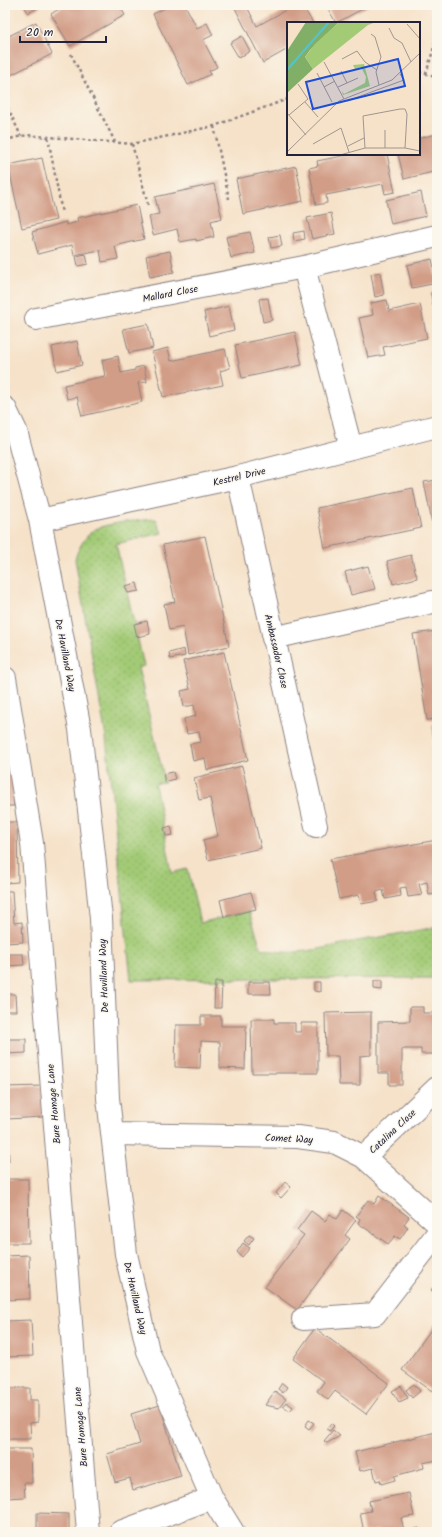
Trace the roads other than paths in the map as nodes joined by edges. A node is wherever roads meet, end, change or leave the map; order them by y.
1 (437, 236) edge
2 (304, 267) junction
3 (36, 318) dead end
4 (5, 408) edge
5 (437, 426) edge
6 (351, 448) junction
7 (238, 477) junction
8 (40, 520) junction
9 (437, 601) edge
10 (273, 638) junction
11 (5, 678) edge
12 (316, 826) dead end
13 (437, 1088) edge
14 (112, 1134) junction
15 (364, 1156) junction
16 (437, 1224) edge
17 (437, 1234) edge
18 (303, 1319) dead end
19 (212, 1498) junction
20 (88, 1532) edge
21 (120, 1532) edge
22 (233, 1532) edge

1 - 2 street, Mallard Close
2 - 3 street, Mallard Close
2 - 6 street
4 - 8 street, De Havilland Way
5 - 6 street, Kestrel Drive
6 - 7 street, Kestrel Drive
7 - 8 street, Kestrel Drive
7 - 10 street, Ambassador Close
8 - 14 street, De Havilland Way
9 - 10 street
10 - 12 street, Ambassador Close
11 - 20 street, Bure Homage Lane
13 - 15 street, Catalina Close
14 - 15 street, Comet Way
14 - 19 street, De Havilland Way
15 - 16 street, Comet Way
17 - 18 street
19 - 21 street
19 - 22 street, De Havilland Way

